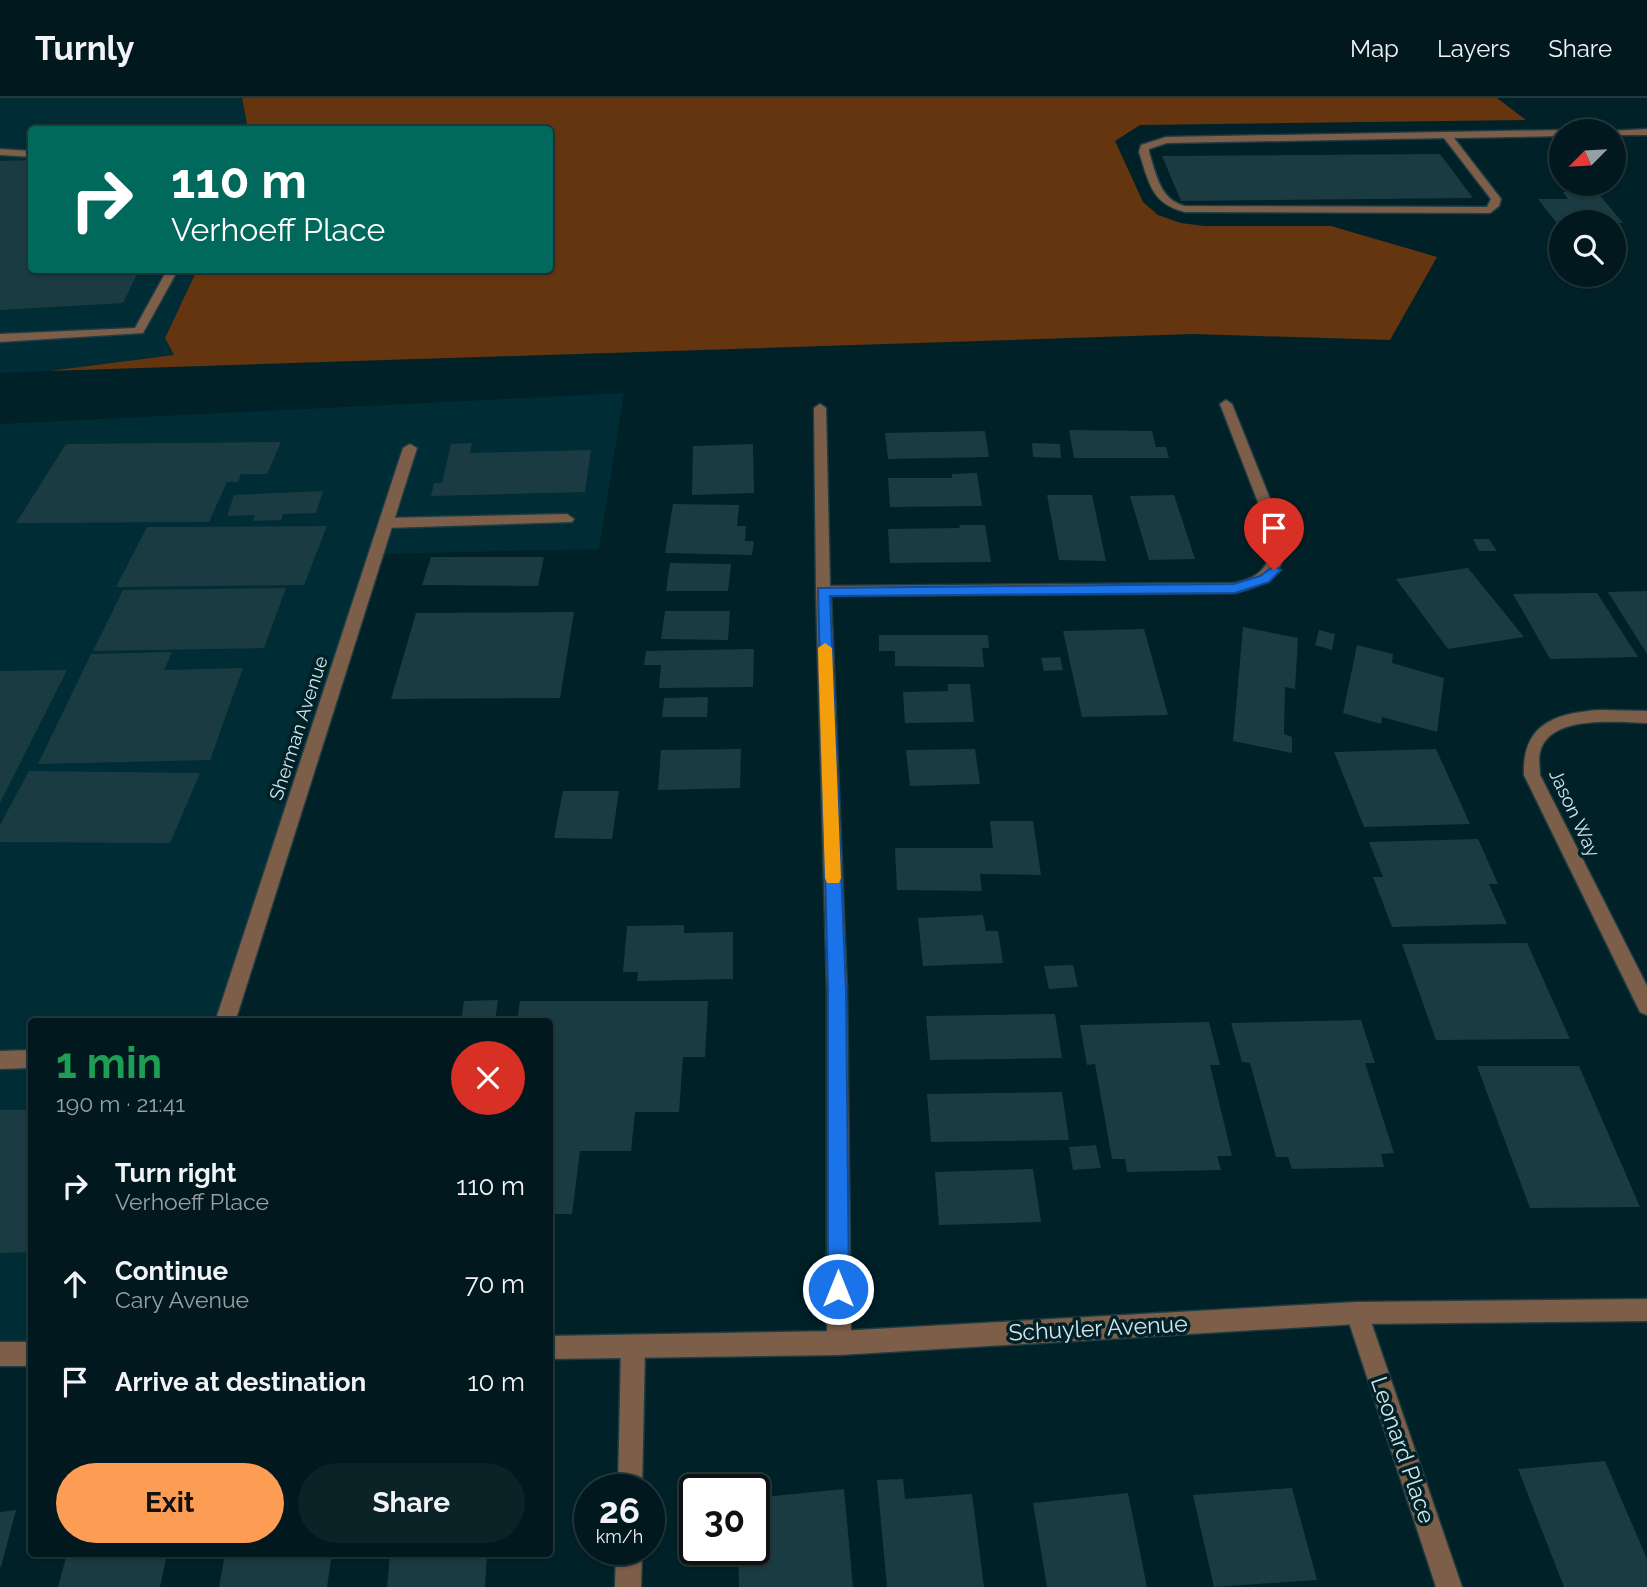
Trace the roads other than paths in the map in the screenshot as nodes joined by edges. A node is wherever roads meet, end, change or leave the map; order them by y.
1 (1626, 132) edge
2 (1647, 132) edge
3 (1549, 133) edge
4 (1447, 135) junction
5 (0, 152) edge
6 (28, 153) edge
7 (170, 273) edge
8 (0, 338) edge
9 (1226, 404) dead end
10 (820, 408) dead end
11 (410, 448) dead end
12 (567, 519) dead end
13 (386, 523) junction
14 (823, 591) junction
15 (1647, 717) edge
16 (1647, 1006) edge
17 (226, 1018) edge
18 (28, 1059) edge
19 (0, 1060) edge
20 (1647, 1310) edge
21 (1357, 1313) junction
22 (839, 1343) junction
23 (634, 1347) junction
24 (553, 1348) edge
25 (0, 1354) edge
26 (28, 1354) edge
27 (630, 1474) edge
28 (629, 1565) edge
29 (628, 1587) edge
30 (1449, 1587) edge

1 - 2 street
3 - 4 street
4 - 4 street
5 - 6 street
7 - 8 street
9 - 14 street
10 - 14 street
11 - 13 street, Sherman Avenue
12 - 13 street
13 - 17 street, Sherman Avenue
14 - 22 street
15 - 16 street, Jason Way
18 - 19 street
20 - 21 street, Schuyler Avenue
21 - 22 street, Schuyler Avenue
21 - 30 street, Leonard Place
22 - 23 street, Schuyler Avenue
23 - 24 street, Schuyler Avenue
23 - 27 street
25 - 26 street
28 - 29 street

